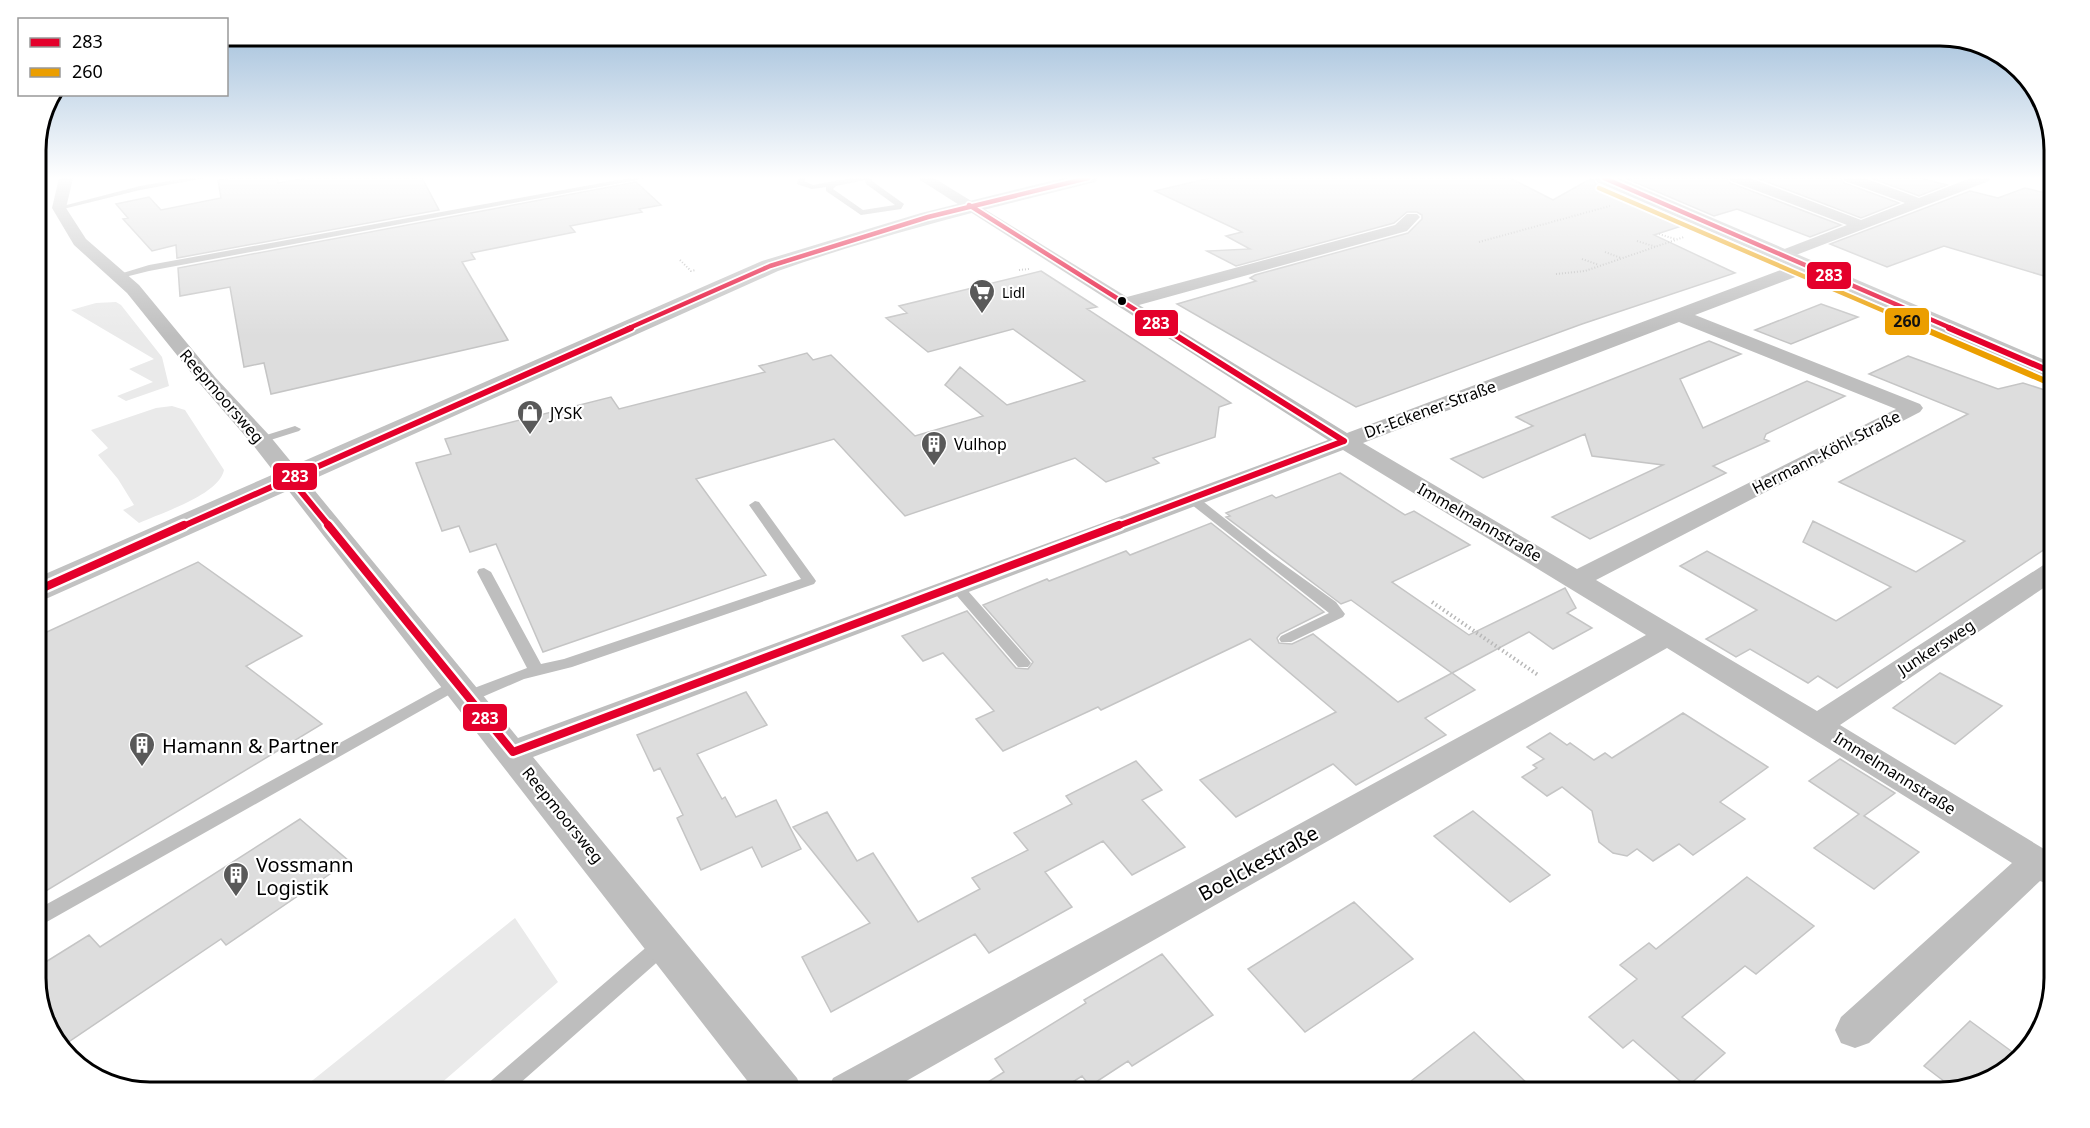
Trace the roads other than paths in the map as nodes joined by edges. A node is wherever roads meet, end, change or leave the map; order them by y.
1 (73, 231) edge
2 (354, 231) edge
3 (876, 231) edge
4 (1009, 231) edge
5 (1391, 231) edge
6 (1726, 231) edge
7 (1846, 231) edge
8 (1783, 255) junction
9 (1808, 266) junction
10 (117, 276) junction
11 (1125, 303) junction
12 (1678, 315) junction
13 (2043, 368) edge
14 (295, 429) dead end
15 (261, 440) junction
16 (1344, 441) junction
17 (290, 477) junction
18 (1191, 498) junction
19 (756, 505) dead end
20 (484, 572) dead end
21 (2044, 576) edge
22 (1578, 579) junction
23 (47, 586) edge
24 (956, 586) junction
25 (1668, 635) junction
26 (1286, 639) dead end
27 (1023, 663) dead end
28 (536, 670) junction
29 (461, 690) junction
30 (1817, 725) junction
31 (513, 752) junction
32 (2044, 866) edge
33 (2044, 869) edge
34 (47, 914) edge
35 (665, 943) junction
36 (1855, 1030) dead end
37 (505, 1082) edge
38 (774, 1082) edge
39 (866, 1082) edge

1 - 10 street, Reepmoorsweg
2 - 10 lane
3 - 17 main road
4 - 11 street, Immelmannstraße
5 - 11 street
6 - 8 main road
7 - 8 street
8 - 9 main road
9 - 12 street, Dr.-Eckener-Straße
9 - 13 main road
10 - 15 street, Reepmoorsweg
11 - 16 street, Immelmannstraße
12 - 16 street, Dr.-Eckener-Straße
12 - 22 street, Hermann-Köhl-Straße
14 - 15 lane
15 - 17 street, Reepmoorsweg
16 - 18 street, Dr.-Eckener-Straße
16 - 22 street, Immelmannstraße
17 - 23 main road
17 - 29 street, Reepmoorsweg
18 - 24 street, Dr.-Eckener-Straße
18 - 26 lane
19 - 28 lane
20 - 28 lane
21 - 30 street, Junkersweg
22 - 25 street, Immelmannstraße
24 - 27 lane
24 - 31 street, Dr.-Eckener-Straße
25 - 30 street, Immelmannstraße
25 - 39 street, Boelckestraße
28 - 29 lane
29 - 31 street, Reepmoorsweg
29 - 34 lane
30 - 32 street, Immelmannstraße
31 - 35 street, Reepmoorsweg
33 - 36 street, Immelmannstraße
35 - 37 lane
35 - 38 street, Reepmoorsweg

